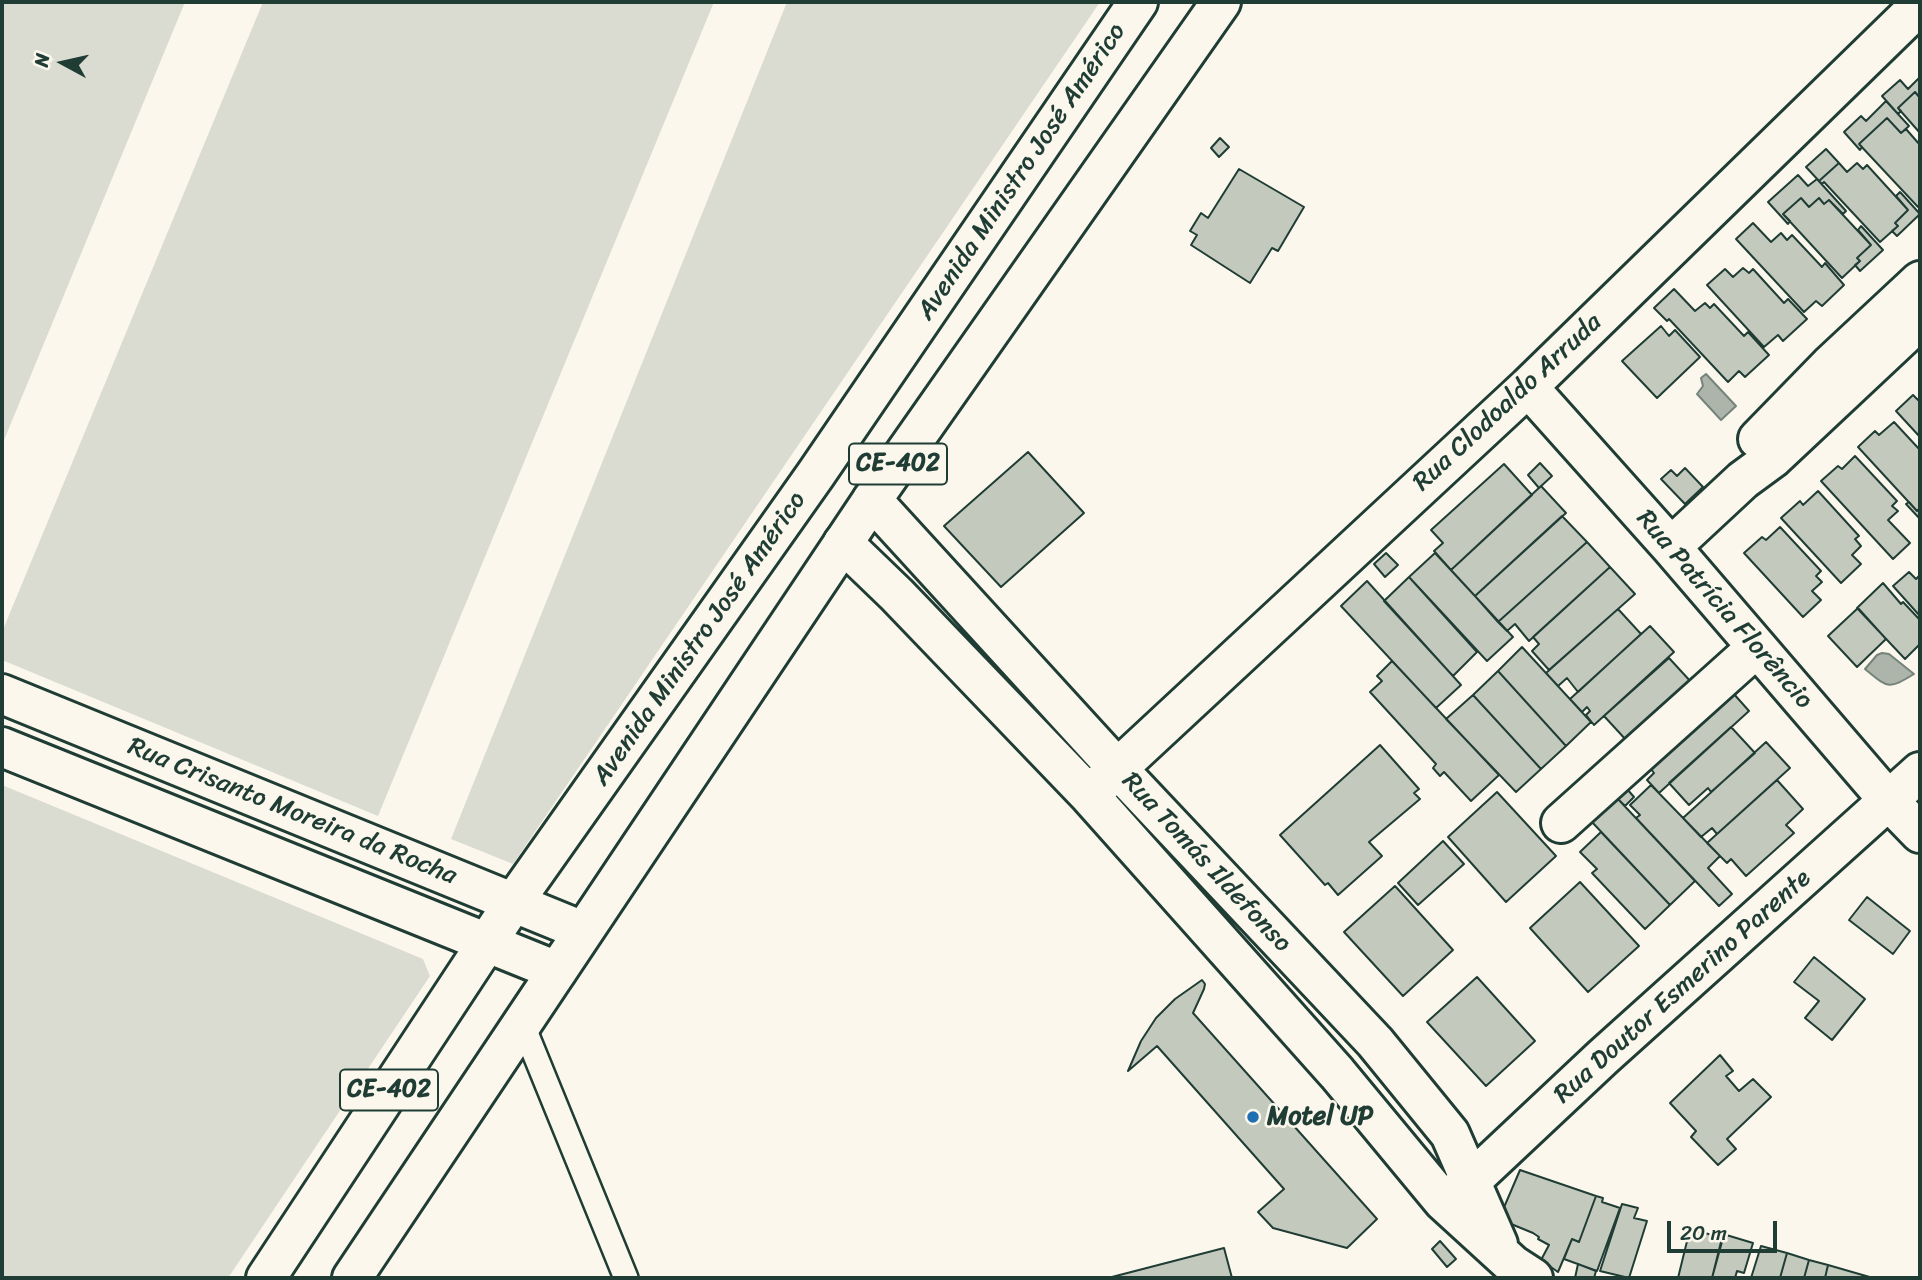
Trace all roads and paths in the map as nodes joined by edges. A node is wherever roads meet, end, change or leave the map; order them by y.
1 (1138, 2) edge
2 (1221, 2) edge
3 (1920, 5) edge
4 (1916, 305) edge
5 (1528, 387) junction
6 (872, 500) junction
7 (843, 543) junction
8 (1671, 547) junction
9 (1756, 648) junction
10 (2, 694) edge
11 (2, 747) edge
12 (1116, 767) junction
13 (1920, 772) edge
14 (1089, 795) junction
15 (1889, 802) junction
16 (1561, 823) dead end
17 (1920, 833) edge
18 (513, 903) junction
19 (1242, 903) junction
20 (583, 932) junction
21 (1211, 933) junction
22 (487, 942) junction
23 (557, 971) junction
24 (522, 1023) junction
25 (1375, 1042) junction
26 (1338, 1073) junction
27 (1458, 1191) junction
28 (266, 1278) edge
29 (352, 1278) edge
30 (626, 1278) edge
31 (1534, 1278) edge

1 - 18 street, Avenida Ministro José Américo / CE-402
2 - 6 street, CE-402
3 - 5 street, Rua Clodoaldo Arruda
4 - 8 street
5 - 8 street, Rua Patrícia Florêncio
5 - 12 street, Rua Clodoaldo Arruda
6 - 7 street, CE-402
6 - 12 street, Rua Tomás Ildefonso
7 - 14 street, Rua Tomás Ildefonso
7 - 20 street, CE-402
8 - 9 street, Rua Patrícia Florêncio
9 - 15 street, Rua Patrícia Florêncio
9 - 16 street
10 - 18 street, Rua Crisanto Moreira da Rocha
11 - 22 street, Rua Crisanto Moreira da Rocha
12 - 14 street, Rua Clodoaldo Arruda
12 - 19 street, Rua Tomás Ildefonso
13 - 15 street, Rua Doutor Esmerino Parente
14 - 21 street, Rua Tomás Ildefonso
15 - 17 street, Rua Patrícia Florêncio
15 - 27 street, Rua Doutor Esmerino Parente
18 - 20 street, Rua Crisanto Moreira da Rocha
18 - 22 street, Avenida Ministro José Américo / CE-402
19 - 21 street
19 - 25 street, Rua Tomás Ildefonso
20 - 23 street, CE-402
21 - 26 street, Rua Tomás Ildefonso
22 - 23 street, Rua Crisanto Moreira da Rocha
22 - 28 street, Avenida Ministro José Américo / CE-402
23 - 24 street, CE-402
24 - 29 street, CE-402
24 - 30 lane
25 - 26 street
25 - 27 street, Rua Tomás Ildefonso
26 - 27 street, Rua Tomás Ildefonso
27 - 31 street, Rua Tomás Ildefonso

